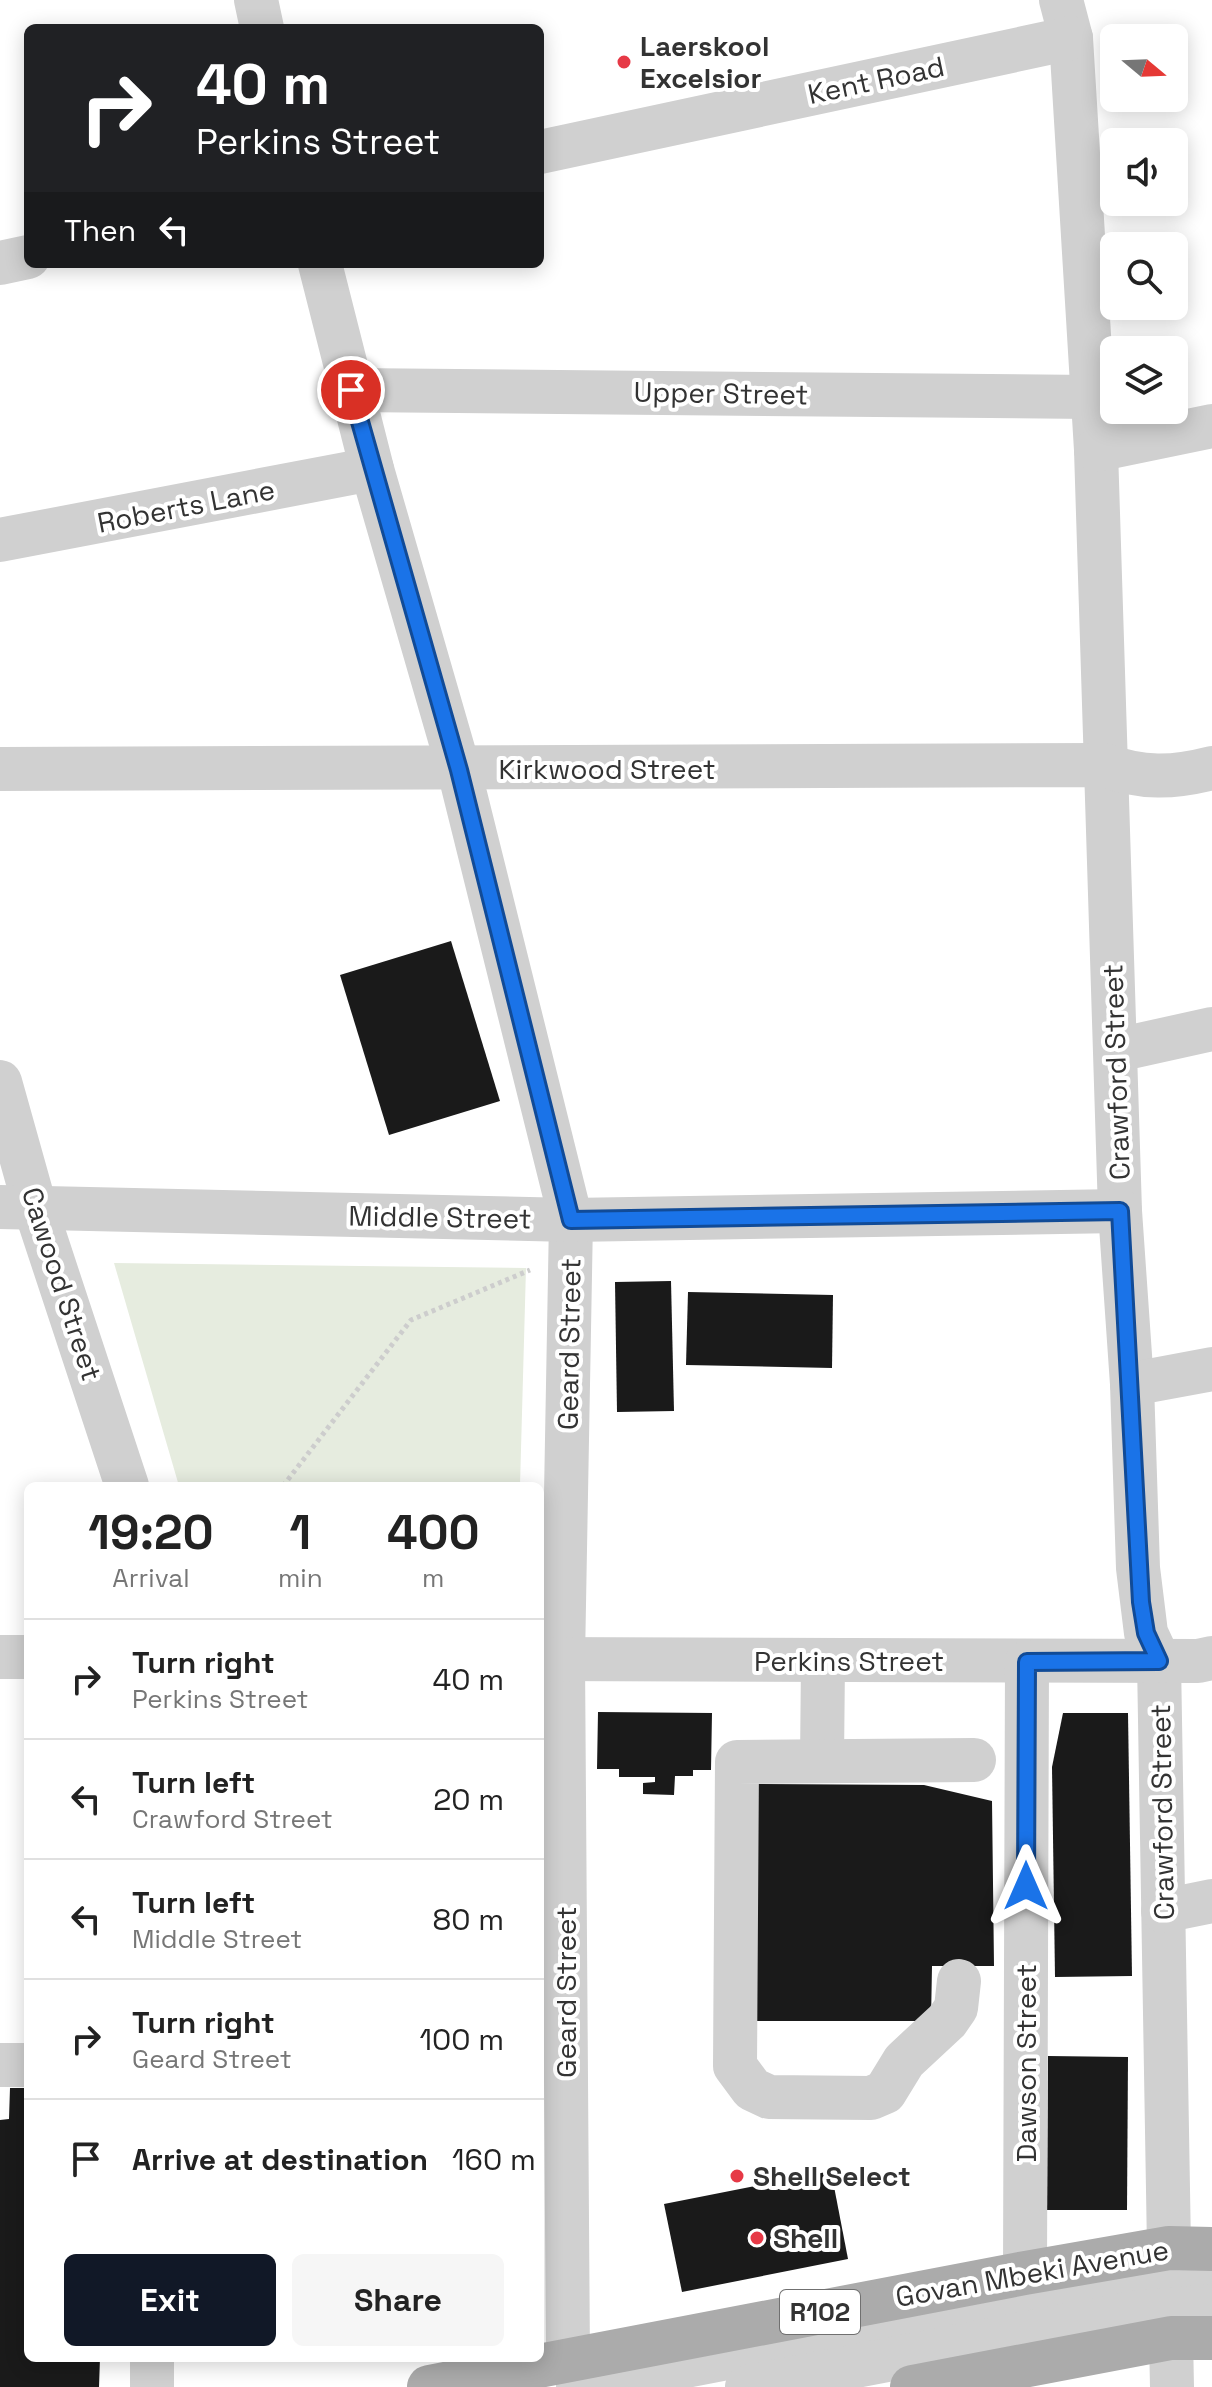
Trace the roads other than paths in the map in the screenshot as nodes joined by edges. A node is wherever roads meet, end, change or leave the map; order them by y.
1 (256, 0) edge
2 (1066, 19) edge
3 (261, 24) edge
4 (544, 151) edge
5 (24, 258) edge
6 (0, 263) edge
7 (321, 268) edge
8 (351, 390) junction
9 (1092, 397) junction
10 (1212, 426) edge
11 (1096, 450) junction
12 (372, 469) junction
13 (0, 540) edge
14 (1104, 765) junction
15 (1212, 768) edge
16 (0, 769) edge
17 (459, 770) junction
18 (1212, 1029) edge
19 (1117, 1050) junction
20 (0, 1082) edge
21 (18, 1207) edge
22 (1120, 1211) junction
23 (571, 1236) junction
24 (1212, 1369) edge
25 (1132, 1384) junction
26 (125, 1482) edge
27 (0, 1657) edge
28 (24, 1657) edge
29 (1212, 1658) edge
30 (552, 1659) edge
31 (823, 1661) junction
32 (1159, 1661) junction
33 (1027, 1662) junction
34 (974, 1760) dead end
35 (822, 1761) junction
36 (1212, 1901) edge
37 (1163, 1911) junction
38 (959, 1981) dead end
39 (0, 2065) edge
40 (24, 2065) edge
41 (1199, 2251) edge
42 (1025, 2273) junction
43 (1212, 2306) edge
44 (1191, 2338) edge
45 (152, 2362) edge
46 (573, 2374) edge
47 (152, 2387) edge
48 (429, 2387) edge
49 (747, 2387) edge
50 (912, 2387) edge
51 (1172, 2387) edge

1 - 3 street
2 - 4 street, Kent Road
2 - 9 street, Crawford Street
5 - 6 street
7 - 8 street, Geard Street
8 - 9 street, Upper Street
8 - 12 street, Geard Street
9 - 11 street, Crawford Street
10 - 11 street
11 - 14 street, Crawford Street
12 - 13 street, Roberts Lane
12 - 17 street, Geard Street
14 - 15 street, Kirkwood Street
14 - 17 street, Kirkwood Street
14 - 19 street, Crawford Street
16 - 17 street, Kirkwood Street
17 - 23 street, Geard Street
18 - 19 street
19 - 22 street, Crawford Street
20 - 21 street, Cawood Street
21 - 23 street, Middle Street
21 - 26 street, Cawood Street
22 - 23 street, Middle Street
22 - 25 street, Crawford Street
23 - 30 street, Geard Street
24 - 25 street
25 - 32 street, Crawford Street
27 - 28 street
29 - 32 street, Perkins Street
30 - 31 street, Perkins Street
30 - 46 street, Geard Street
31 - 33 street, Perkins Street
31 - 35 street
32 - 33 street, Perkins Street
32 - 37 street, Crawford Street
33 - 42 street, Dawson Street
34 - 35 street
35 - 38 street
36 - 37 street
37 - 41 street, Crawford Street
39 - 40 street
41 - 42 main road, Govan Mbeki Avenue / R102
41 - 46 street
42 - 46 main road, Govan Mbeki Avenue / R102
43 - 49 street
44 - 50 main road
44 - 51 street
45 - 47 street
46 - 48 main road, Govan Mbeki Avenue / R102

